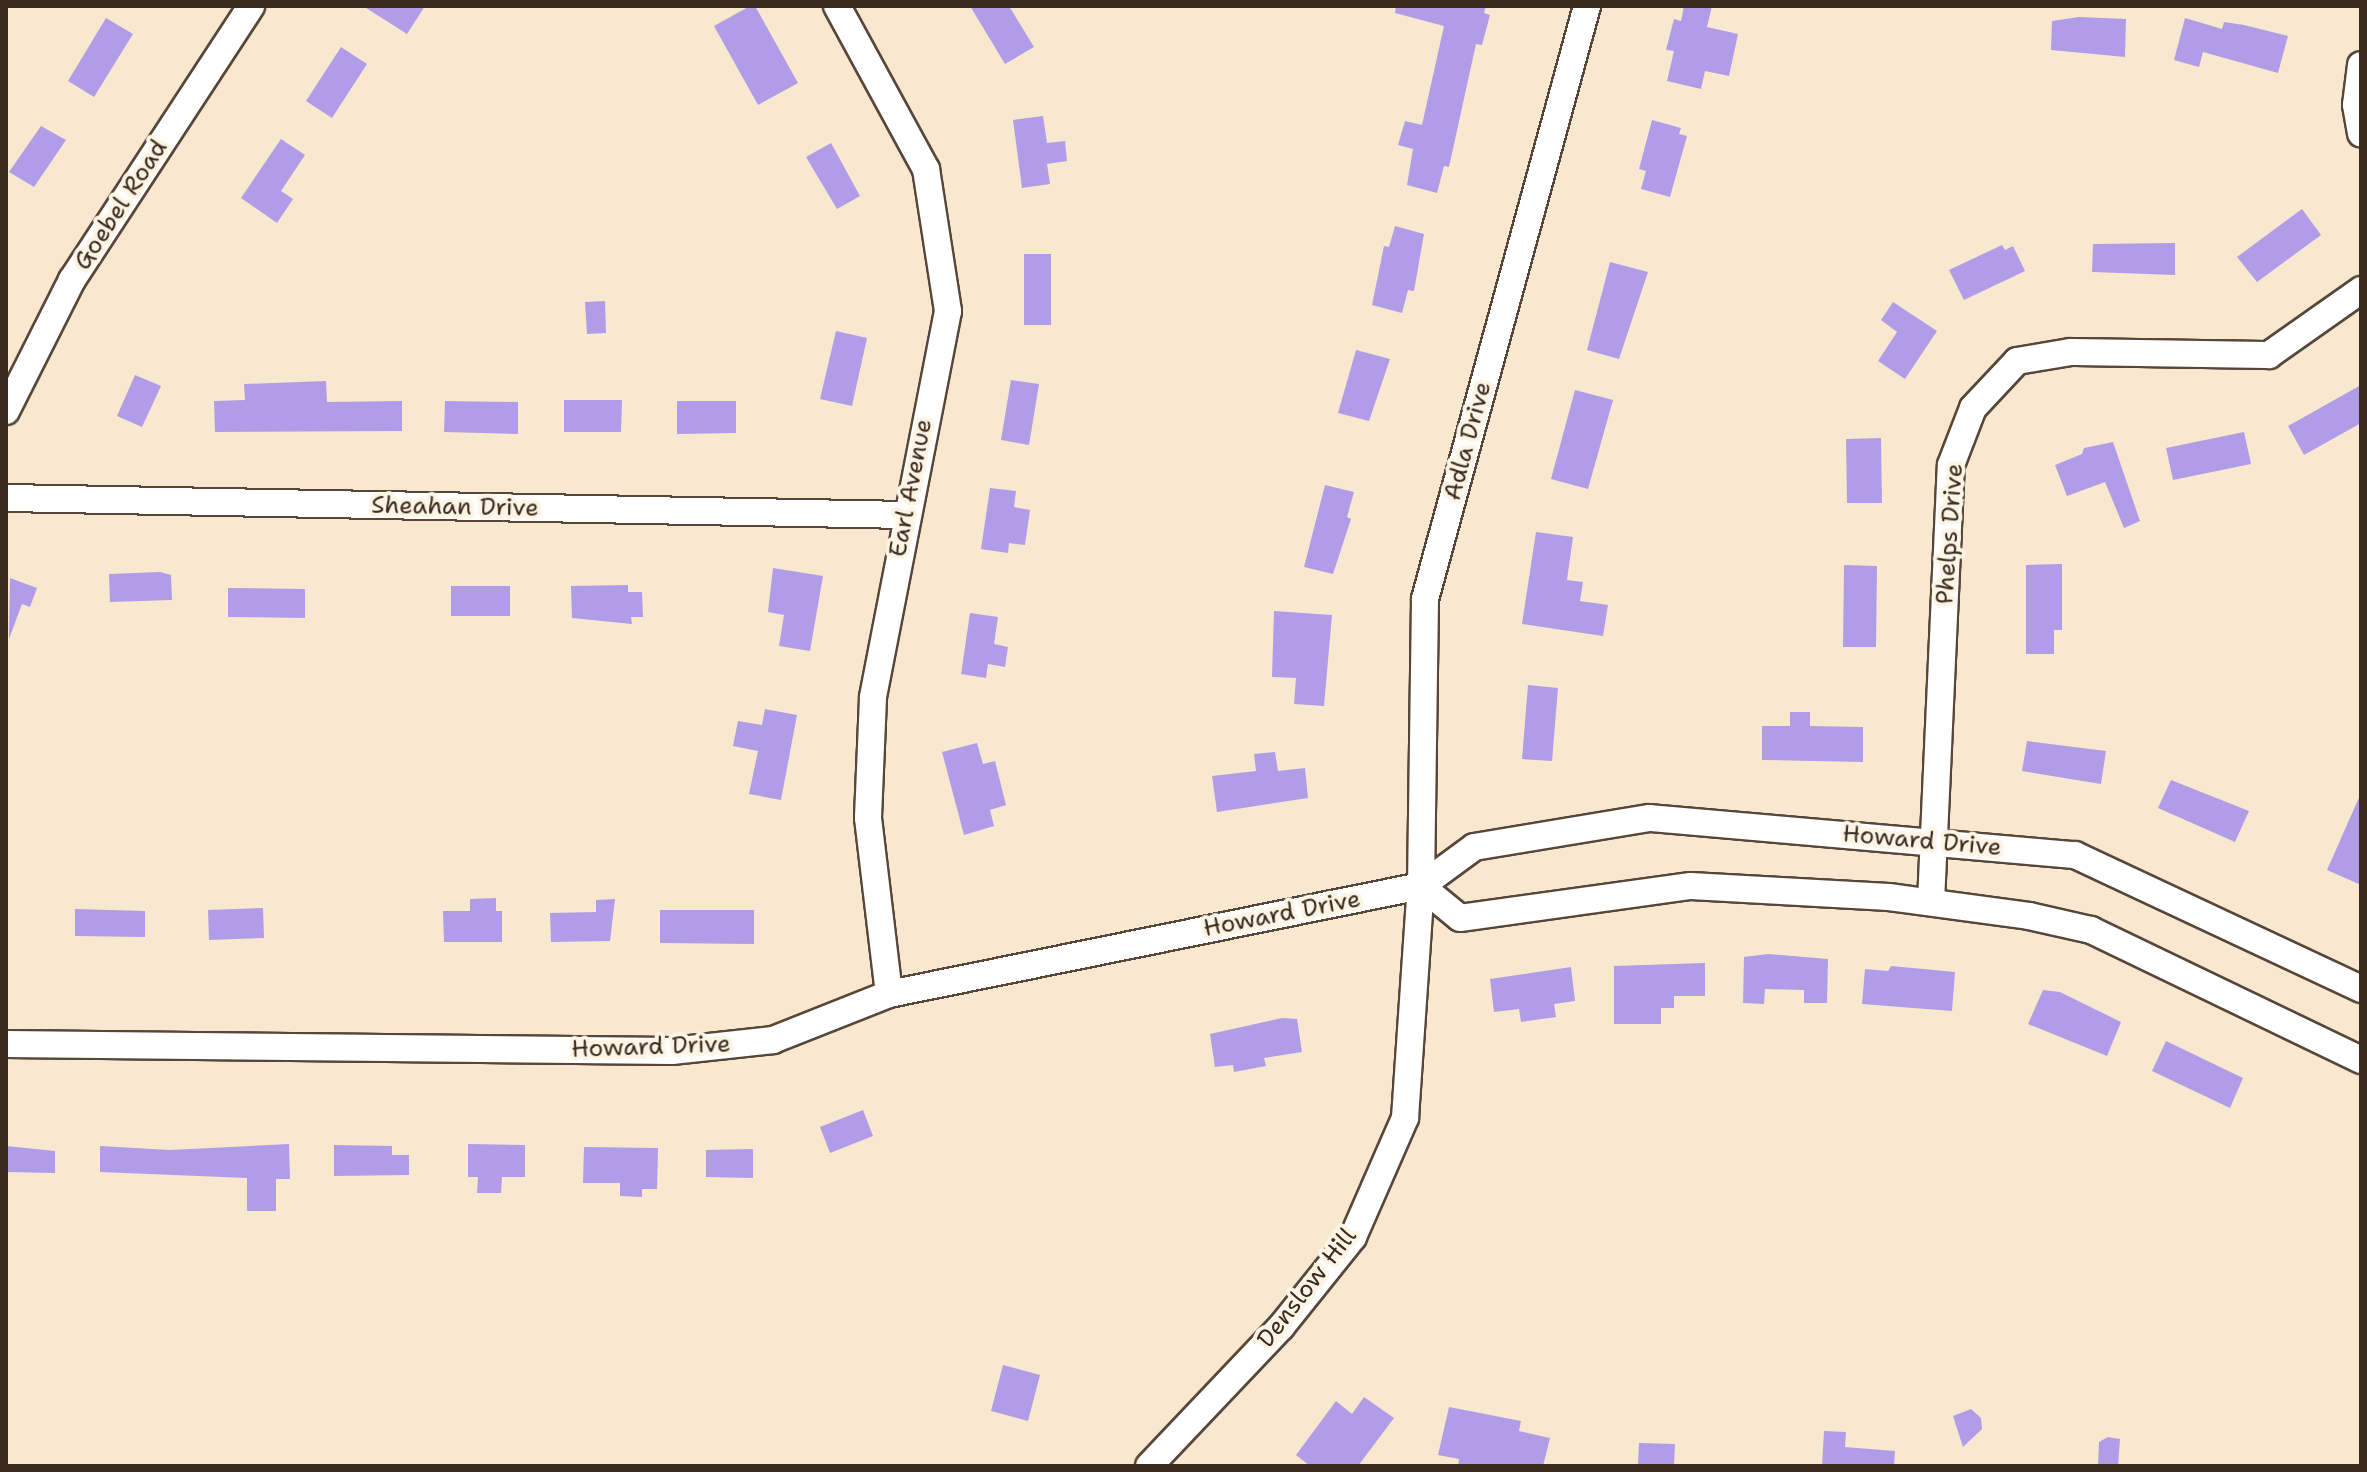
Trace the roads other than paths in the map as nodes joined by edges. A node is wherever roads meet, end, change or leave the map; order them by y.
1 (251, 6) edge
2 (837, 6) edge
3 (1587, 6) edge
4 (2361, 65) edge
5 (2361, 134) edge
6 (2361, 290) edge
7 (6, 411) edge
8 (6, 498) edge
9 (905, 515) junction
10 (1931, 841) junction
11 (1421, 886) junction
12 (1931, 902) junction
13 (2361, 989) edge
14 (889, 994) junction
15 (6, 1044) edge
16 (2361, 1060) edge
17 (1158, 1463) edge

1 - 7 street, Goebel Road
2 - 9 street, Earl Avenue
3 - 11 street, Adla Drive
4 - 5 street
6 - 10 street, Phelps Drive
8 - 9 street, Sheahan Drive
9 - 14 street, Earl Avenue
10 - 11 street, Howard Drive
10 - 12 street, Phelps Drive
10 - 13 street, Howard Drive
11 - 12 street
11 - 14 street, Howard Drive
11 - 17 street, Denslow Hill
12 - 16 street
14 - 15 street, Howard Drive

